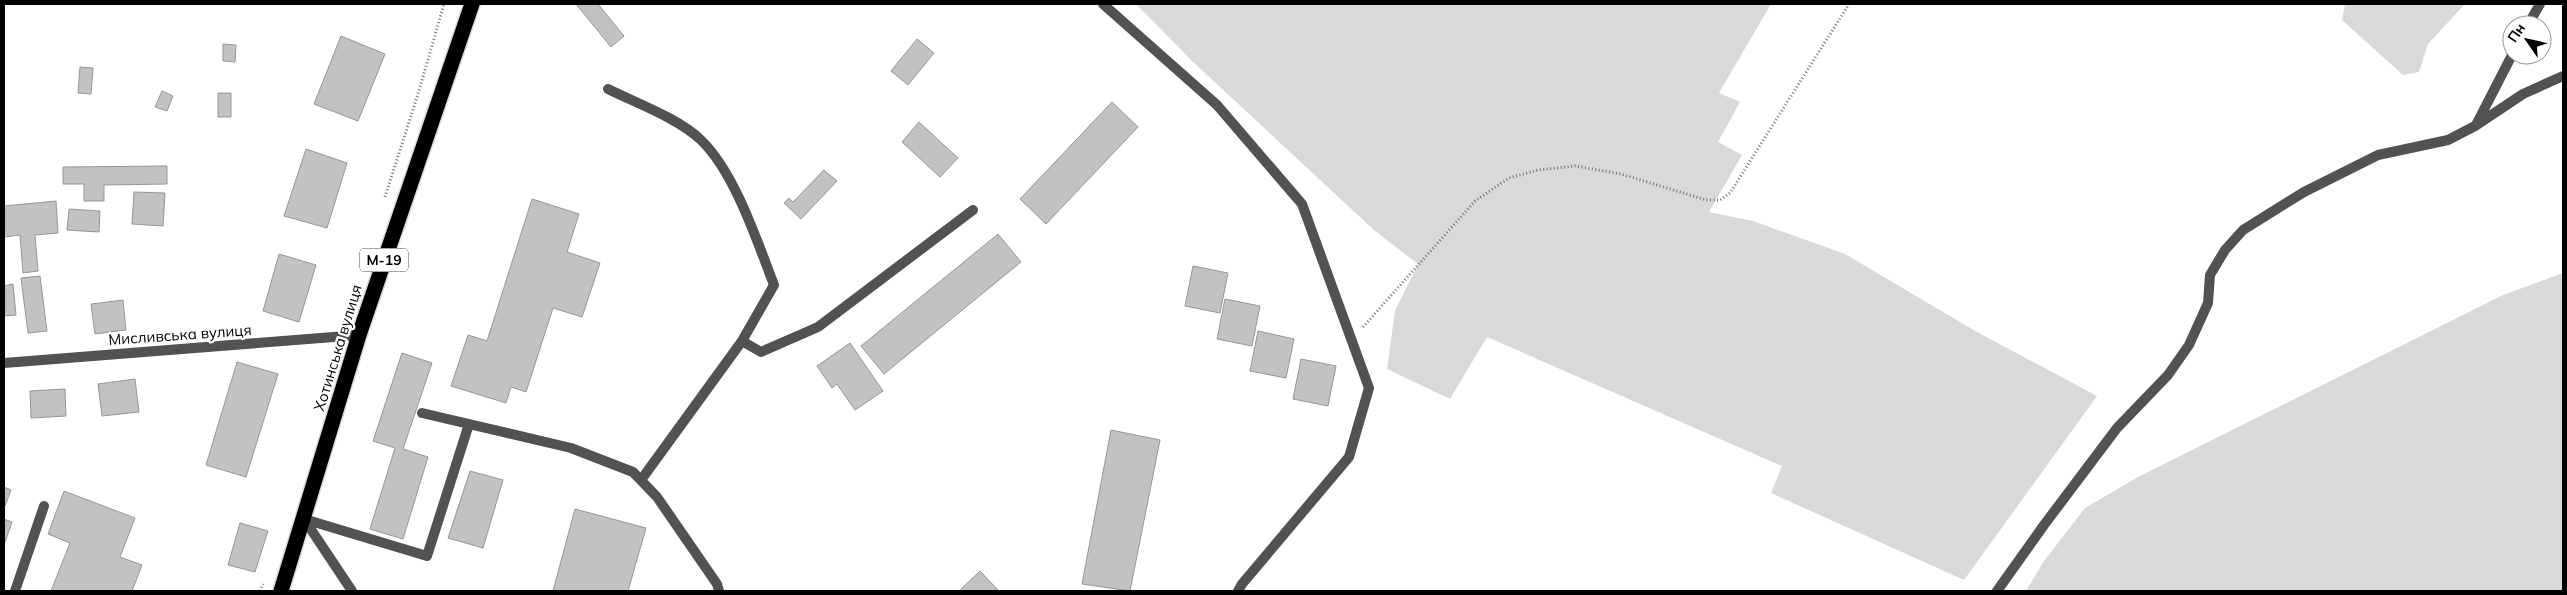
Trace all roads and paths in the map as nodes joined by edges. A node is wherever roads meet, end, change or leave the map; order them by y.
1 (472, 4) edge
2 (1103, 4) edge
3 (1849, 4) edge
4 (2540, 4) edge
5 (2534, 15) edge
6 (2507, 65) edge
7 (2563, 76) edge
8 (608, 88) dead end
9 (2475, 126) junction
10 (973, 210) dead end
11 (359, 335) junction
12 (1352, 338) junction
13 (742, 342) junction
14 (4, 364) edge
15 (422, 413) dead end
16 (470, 424) junction
17 (641, 480) junction
18 (44, 506) dead end
19 (304, 519) junction
20 (15, 591) edge
21 (280, 591) edge
22 (352, 591) edge
23 (719, 591) edge
24 (1238, 591) edge
25 (1997, 591) edge

1 - 11 highway, Хотинська вулиця / М-19
2 - 12 street
3 - 12 path
4 - 5 street
6 - 9 street
7 - 9 street
8 - 13 street
9 - 25 street
10 - 13 street
11 - 14 street, Мисливська вулиця
11 - 19 highway, Хотинська вулиця / М-19
12 - 24 street
13 - 17 street
15 - 16 street
16 - 17 street
16 - 19 street
17 - 23 street
18 - 20 street
19 - 21 highway, Хотинська вулиця / М-19
19 - 22 street

